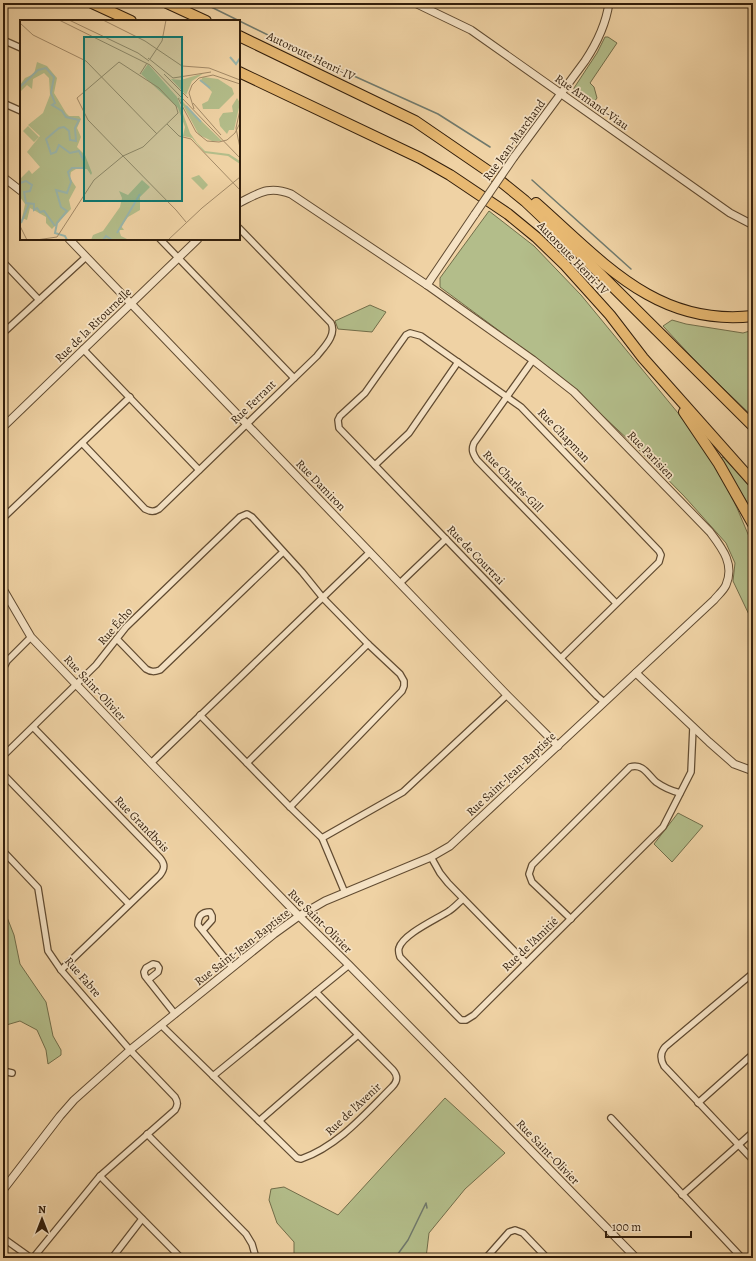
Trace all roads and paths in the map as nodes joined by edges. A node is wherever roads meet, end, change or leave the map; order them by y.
1 (92, 3) edge
2 (168, 3) edge
3 (415, 3) edge
4 (610, 3) edge
5 (129, 20) edge
6 (204, 20) edge
7 (240, 36) edge
8 (3, 40) edge
9 (20, 48) edge
10 (240, 72) edge
11 (561, 94) junction
12 (3, 103) edge
13 (20, 111) edge
14 (415, 121) junction
15 (3, 177) edge
16 (20, 190) edge
17 (240, 203) edge
18 (753, 225) edge
19 (240, 229) edge
20 (70, 240) edge
21 (161, 240) edge
22 (197, 240) edge
23 (86, 257) junction
24 (179, 258) junction
25 (3, 262) edge
26 (427, 284) junction
27 (39, 300) junction
28 (131, 304) junction
29 (753, 316) edge
30 (3, 333) edge
31 (83, 349) junction
32 (643, 358) junction
33 (533, 360) junction
34 (458, 362) junction
35 (294, 378) junction
36 (130, 397) junction
37 (507, 397) junction
38 (338, 420) joint
39 (246, 424) junction
40 (753, 426) edge
41 (3, 427) edge
42 (82, 443) junction
43 (375, 466) junction
44 (199, 470) junction
45 (753, 482) edge
46 (3, 518) edge
47 (753, 524) edge
48 (446, 539) junction
49 (283, 552) junction
50 (370, 552) junction
51 (400, 583) junction
52 (3, 589) edge
53 (323, 598) junction
54 (616, 604) junction
55 (31, 637) junction
56 (117, 639) junction
57 (368, 644) junction
58 (561, 658) junction
59 (3, 669) edge
60 (636, 673) junction
61 (77, 685) junction
62 (507, 695) junction
63 (604, 702) junction
64 (200, 715) junction
65 (693, 727) junction
66 (34, 728) junction
67 (558, 746) junction
68 (3, 756) edge
69 (150, 763) junction
70 (246, 763) junction
71 (753, 771) edge
72 (3, 774) edge
73 (680, 793) junction
74 (290, 807) junction
75 (322, 838) junction
76 (3, 851) edge
77 (431, 857) junction
78 (345, 893) junction
79 (463, 899) junction
80 (129, 904) junction
81 (299, 916) junction
82 (571, 919) junction
83 (203, 930) dead end
84 (526, 963) junction
85 (349, 965) junction
86 (232, 967) junction
87 (61, 970) junction
88 (753, 973) edge
89 (148, 980) dead end
90 (316, 992) junction
91 (175, 1014) junction
92 (161, 1025) junction
93 (358, 1035) junction
94 (130, 1050) junction
95 (753, 1054) edge
96 (3, 1071) edge
97 (12, 1073) dead end
98 (213, 1076) junction
99 (698, 1103) junction
100 (611, 1118) dead end
101 (259, 1121) junction
102 (753, 1132) edge
103 (147, 1134) junction
104 (738, 1145) junction
105 (753, 1160) edge
106 (100, 1176) junction
107 (6, 1181) edge
108 (3, 1190) edge
109 (682, 1195) junction
110 (142, 1219) junction
111 (3, 1238) edge
112 (32, 1258) edge
113 (112, 1258) edge
114 (181, 1258) edge
115 (256, 1258) edge
116 (486, 1258) edge
117 (547, 1258) edge
118 (636, 1258) edge
119 (742, 1258) edge

1 - 5 highway
2 - 6 highway
3 - 11 street, Rue Armand-Viau
4 - 11 street, Rue Jean-Marchand
7 - 14 highway, Autoroute Henri-IV
8 - 9 street
10 - 32 highway, Autoroute Henri-IV
11 - 18 street, Rue Armand-Viau
11 - 26 street, Rue Jean-Marchand, bridge
12 - 13 street
14 - 29 highway
14 - 40 highway, Autoroute Henri-IV
15 - 16 street
17 - 26 street
19 - 35 street, Rue Ferrant
20 - 23 street, Rue Damiron
21 - 24 street
22 - 24 street, Rue de la Ritournelle
23 - 27 street
23 - 28 street, Rue Damiron
24 - 28 street, Rue de la Ritournelle
24 - 35 street
25 - 27 street
26 - 33 street, Rue Parisien
27 - 30 street
28 - 31 street, Rue de la Ritournelle
28 - 39 street, Rue Damiron
31 - 36 street
31 - 41 street, Rue de la Ritournelle
32 - 45 highway, Autoroute Henri-IV
32 - 47 highway
33 - 37 street, Rue Charles-Gill
33 - 60 street, Rue Parisien
34 - 37 street, Rue Chapman
34 - 38 street, Rue Chapman
34 - 43 street
35 - 39 street, Rue Ferrant
36 - 42 street
36 - 44 street
37 - 54 street, Rue Charles-Gill
37 - 54 street, Rue Chapman
38 - 43 street, Rue de Courtrai
39 - 44 street, Rue Ferrant
39 - 50 street, Rue Damiron
42 - 44 street, Rue Ferrant
42 - 46 street
43 - 48 street, Rue de Courtrai
48 - 51 street
48 - 58 street, Rue de Courtrai
49 - 53 street
49 - 56 street
49 - 56 street, Rue Écho
50 - 51 street, Rue Damiron
50 - 53 street
51 - 62 street, Rue Damiron
52 - 55 street, Rue Saint-Olivier
53 - 57 street
53 - 64 street
54 - 58 street, Rue Chapman
55 - 59 street
55 - 61 street, Rue Saint-Olivier
56 - 61 street, Rue Écho
57 - 70 street
57 - 74 street
58 - 63 street, Rue de Courtrai
60 - 63 street, Rue Saint-Jean-Baptiste
60 - 65 street
61 - 66 street, Rue Écho
61 - 69 street, Rue Saint-Olivier
62 - 67 street, Rue Damiron
62 - 75 street
63 - 67 street, Rue Saint-Jean-Baptiste
64 - 69 street
64 - 70 street
65 - 71 street
65 - 73 street, Rue de l'Amitié
66 - 68 street, Rue Écho
66 - 80 street, Rue Grandbois
67 - 77 street, Rue Saint-Jean-Baptiste
69 - 81 street, Rue Saint-Olivier
70 - 74 street
72 - 80 street
73 - 82 street, Rue de l'Amitié
73 - 82 street
74 - 75 street
75 - 78 street
76 - 87 street, Rue Fabre
77 - 78 street, Rue Saint-Jean-Baptiste
77 - 79 street
78 - 81 street, Rue Saint-Jean-Baptiste
79 - 84 street
79 - 84 street, Rue de l'Amitié
80 - 87 street, Rue Grandbois
81 - 85 street, Rue Saint-Olivier
81 - 86 street, Rue Saint-Jean-Baptiste
82 - 84 street, Rue de l'Amitié
83 - 86 street
85 - 90 street
85 - 118 street, Rue Saint-Olivier
86 - 91 street, Rue Saint-Jean-Baptiste
87 - 94 street, Rue Fabre
88 - 99 street
89 - 91 street
90 - 93 street, Rue de l'Avenir
90 - 98 street
91 - 92 street, Rue Saint-Jean-Baptiste
92 - 94 street, Rue Saint-Jean-Baptiste
92 - 98 street, Rue de l'Avenir
93 - 101 street
93 - 101 street, Rue de l'Avenir
94 - 103 street, Rue Fabre
94 - 107 street, Rue Saint-Jean-Baptiste
95 - 99 street
96 - 97 street
98 - 101 street, Rue de l'Avenir
99 - 104 street
100 - 109 street
102 - 104 street
103 - 106 street
103 - 115 street
104 - 105 street
104 - 109 street
106 - 110 street
106 - 112 street
107 - 108 street, Rue Saint-Jean-Baptiste
109 - 119 street
110 - 113 street
110 - 114 street
111 - 112 street
116 - 117 street

